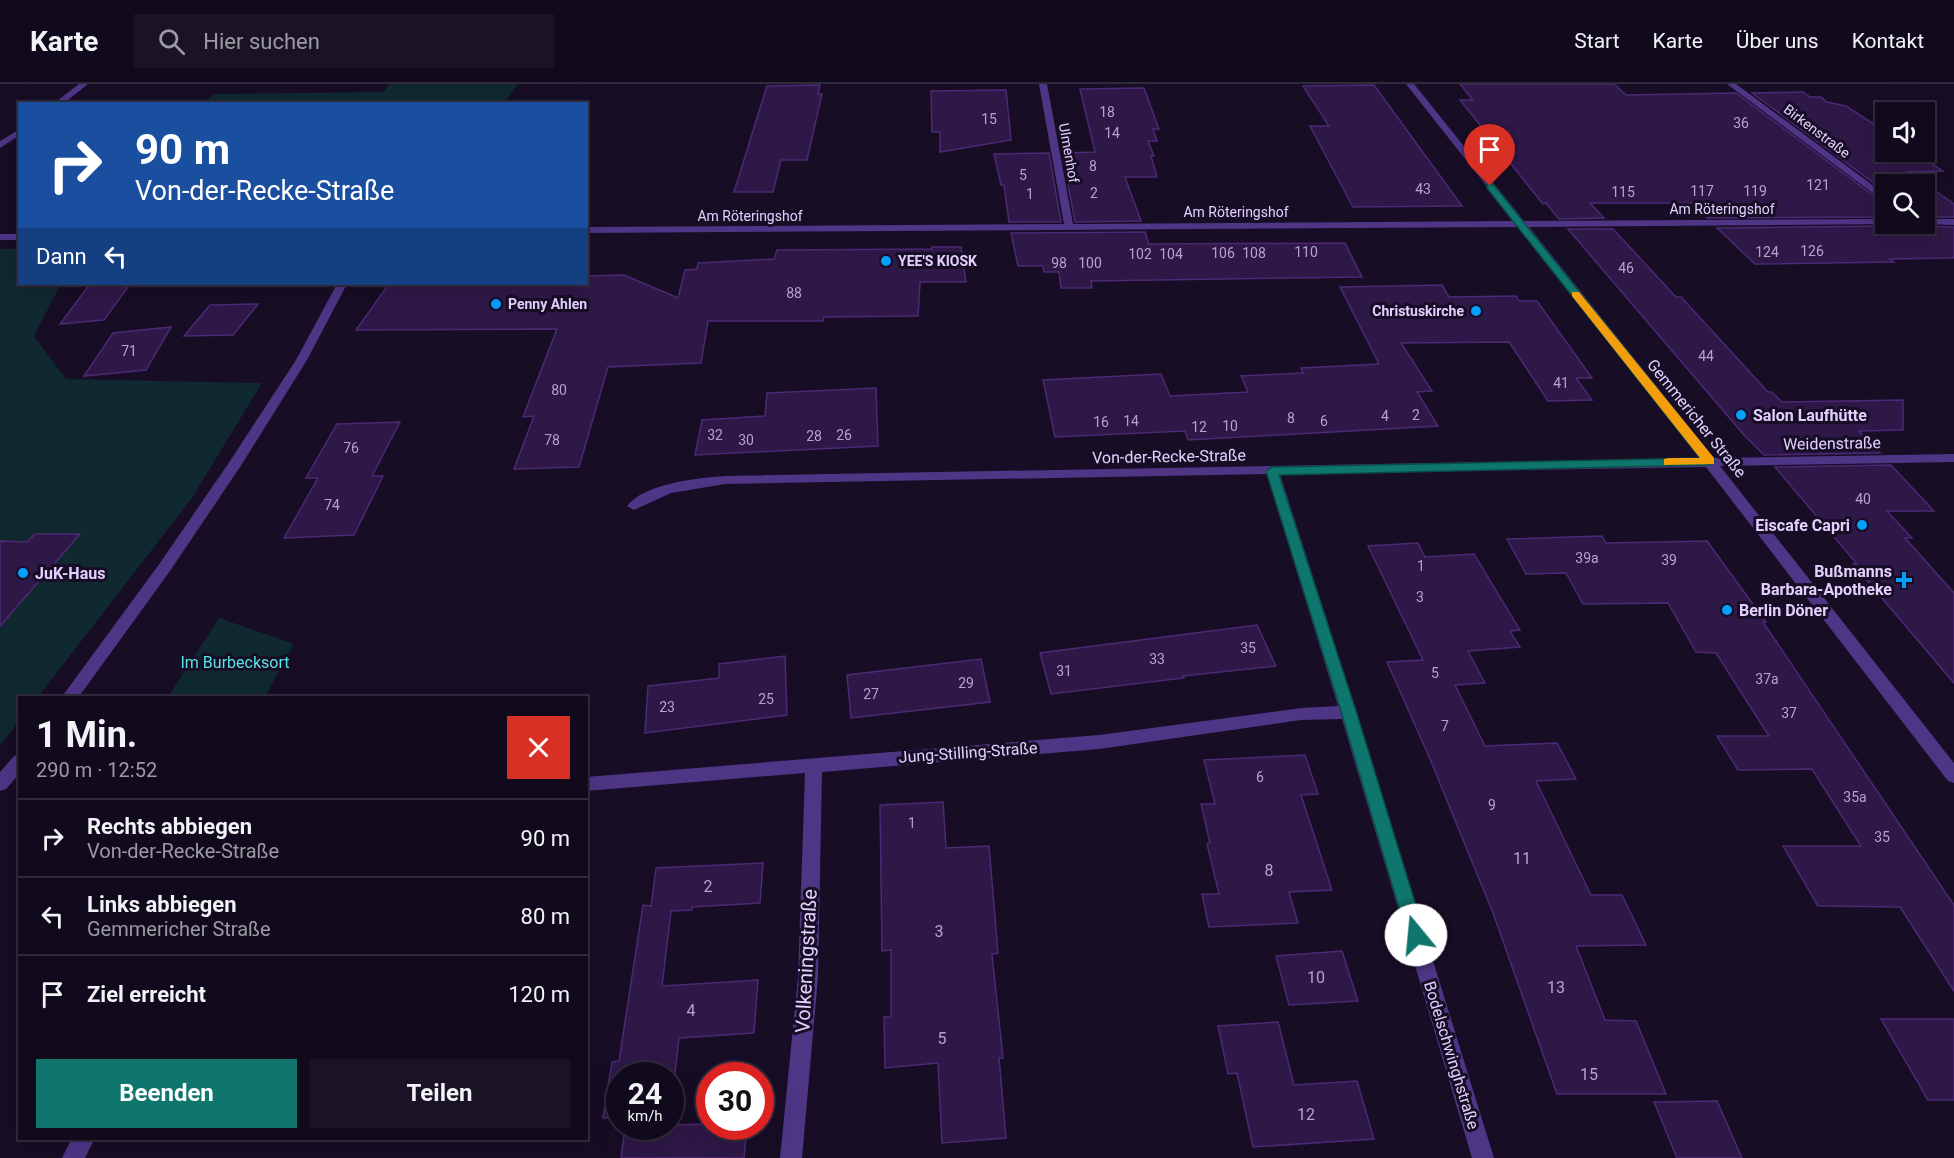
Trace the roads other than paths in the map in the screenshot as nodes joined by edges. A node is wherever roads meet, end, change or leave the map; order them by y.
1 (84, 84) edge
2 (1043, 84) edge
3 (1410, 84) edge
4 (1731, 84) edge
5 (60, 102) edge
6 (18, 132) edge
7 (0, 145) edge
8 (1875, 192) edge
9 (1875, 222) edge
10 (1935, 222) edge
11 (1954, 222) edge
12 (1519, 223) junction
13 (1069, 227) junction
14 (588, 230) edge
15 (0, 237) edge
16 (18, 237) edge
17 (341, 285) edge
18 (1954, 458) edge
19 (1709, 461) junction
20 (1272, 471) junction
21 (634, 506) dead end
22 (70, 696) edge
23 (1348, 711) junction
24 (18, 762) edge
25 (814, 764) junction
26 (1954, 776) edge
27 (0, 784) edge
28 (588, 784) edge
29 (83, 1140) edge
30 (73, 1158) edge
31 (791, 1158) edge
32 (1483, 1158) edge

1 - 5 street
2 - 13 street, Ulmenhof
3 - 12 street, Gemmericher Straße
4 - 8 street, Birkenstraße
6 - 7 street
9 - 12 street, Am Röteringshof
10 - 11 street
12 - 13 street, Am Röteringshof
12 - 19 street, Gemmericher Straße
13 - 14 street, Am Röteringshof
15 - 16 street
17 - 22 street
18 - 19 street, Weidenstraße
19 - 20 street, Von-der-Recke-Straße
19 - 26 street, Gemmericher Straße
20 - 21 street, Von-der-Recke-Straße
20 - 23 street, Bodelschwinghstraße
23 - 25 street, Jung-Stilling-Straße
23 - 32 street, Bodelschwinghstraße
24 - 27 street
25 - 28 street, Jung-Stilling-Straße
25 - 31 street, Volkeningstraße
29 - 30 street

